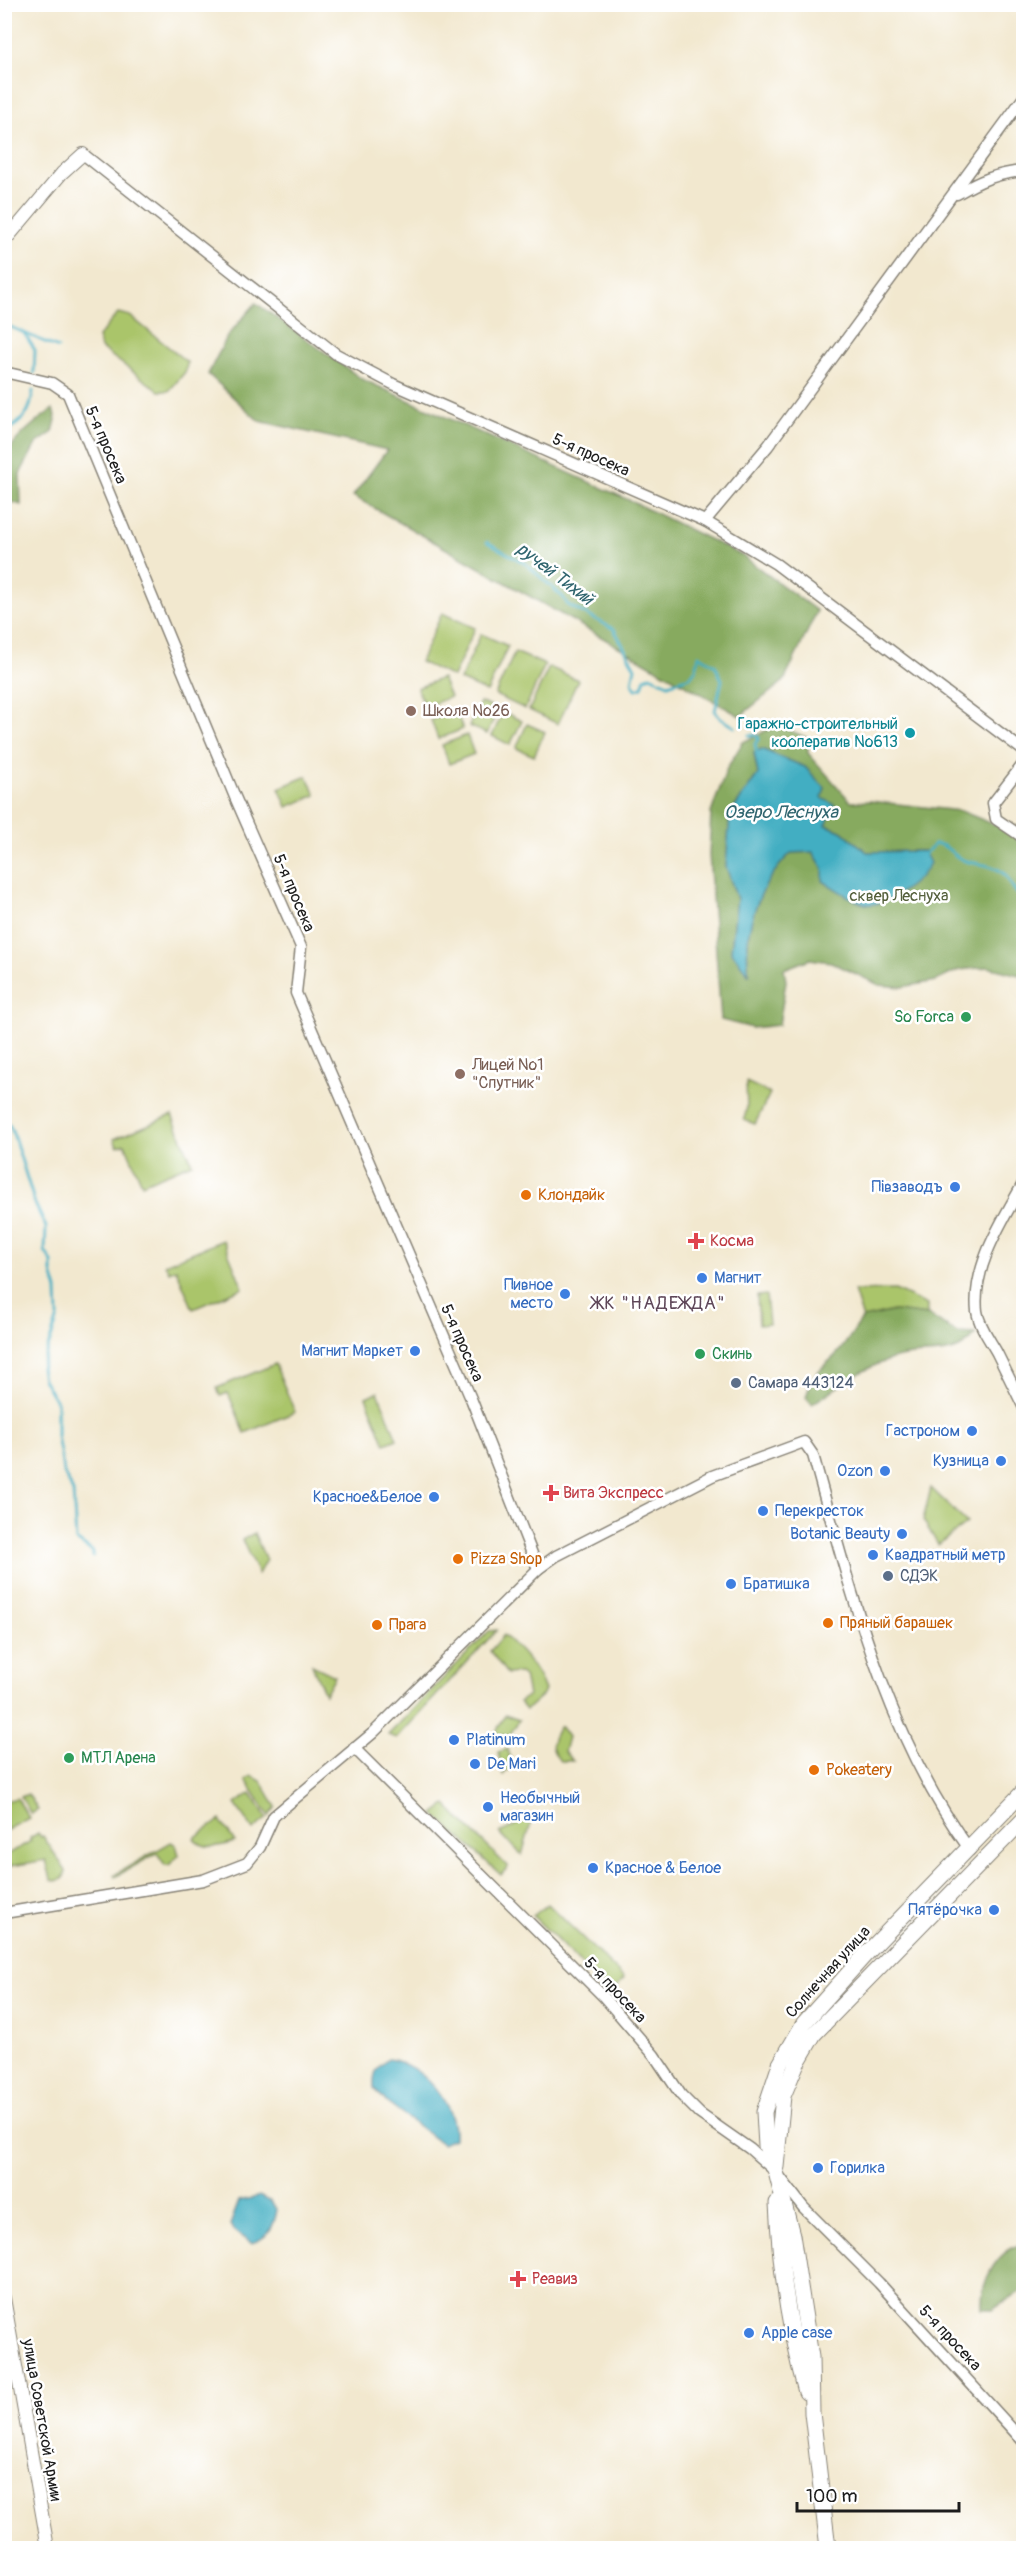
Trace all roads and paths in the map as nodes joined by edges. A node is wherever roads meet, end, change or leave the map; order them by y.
1 (1023, 98) edge
2 (83, 154) joint
3 (1023, 171) edge
4 (951, 197) junction
5 (4, 242) edge
6 (4, 372) edge
7 (705, 521) junction
8 (1023, 751) edge
9 (1023, 763) edge
10 (1023, 838) edge
11 (1023, 1182) edge
12 (1023, 1408) edge
13 (538, 1569) junction
14 (354, 1748) junction
15 (1023, 1791) edge
16 (1023, 1819) edge
17 (970, 1850) junction
18 (4, 1912) edge
19 (776, 2172) junction
20 (4, 2298) edge
21 (1023, 2442) edge
22 (48, 2548) edge
23 (828, 2548) edge

1 - 4 street
2 - 5 street
2 - 7 street, 5-я просека
3 - 4 street
4 - 7 street
6 - 13 street, 5-я просека
7 - 8 street, 5-я просека
9 - 10 street
11 - 12 street
13 - 14 street
13 - 17 street
14 - 18 street
14 - 19 street, 5-я просека
15 - 17 main road, Солнечная улица
16 - 19 main road, Солнечная улица
17 - 19 main road, Солнечная улица
19 - 21 street, 5-я просека
19 - 23 main road
20 - 22 street, улица Советской Армии

